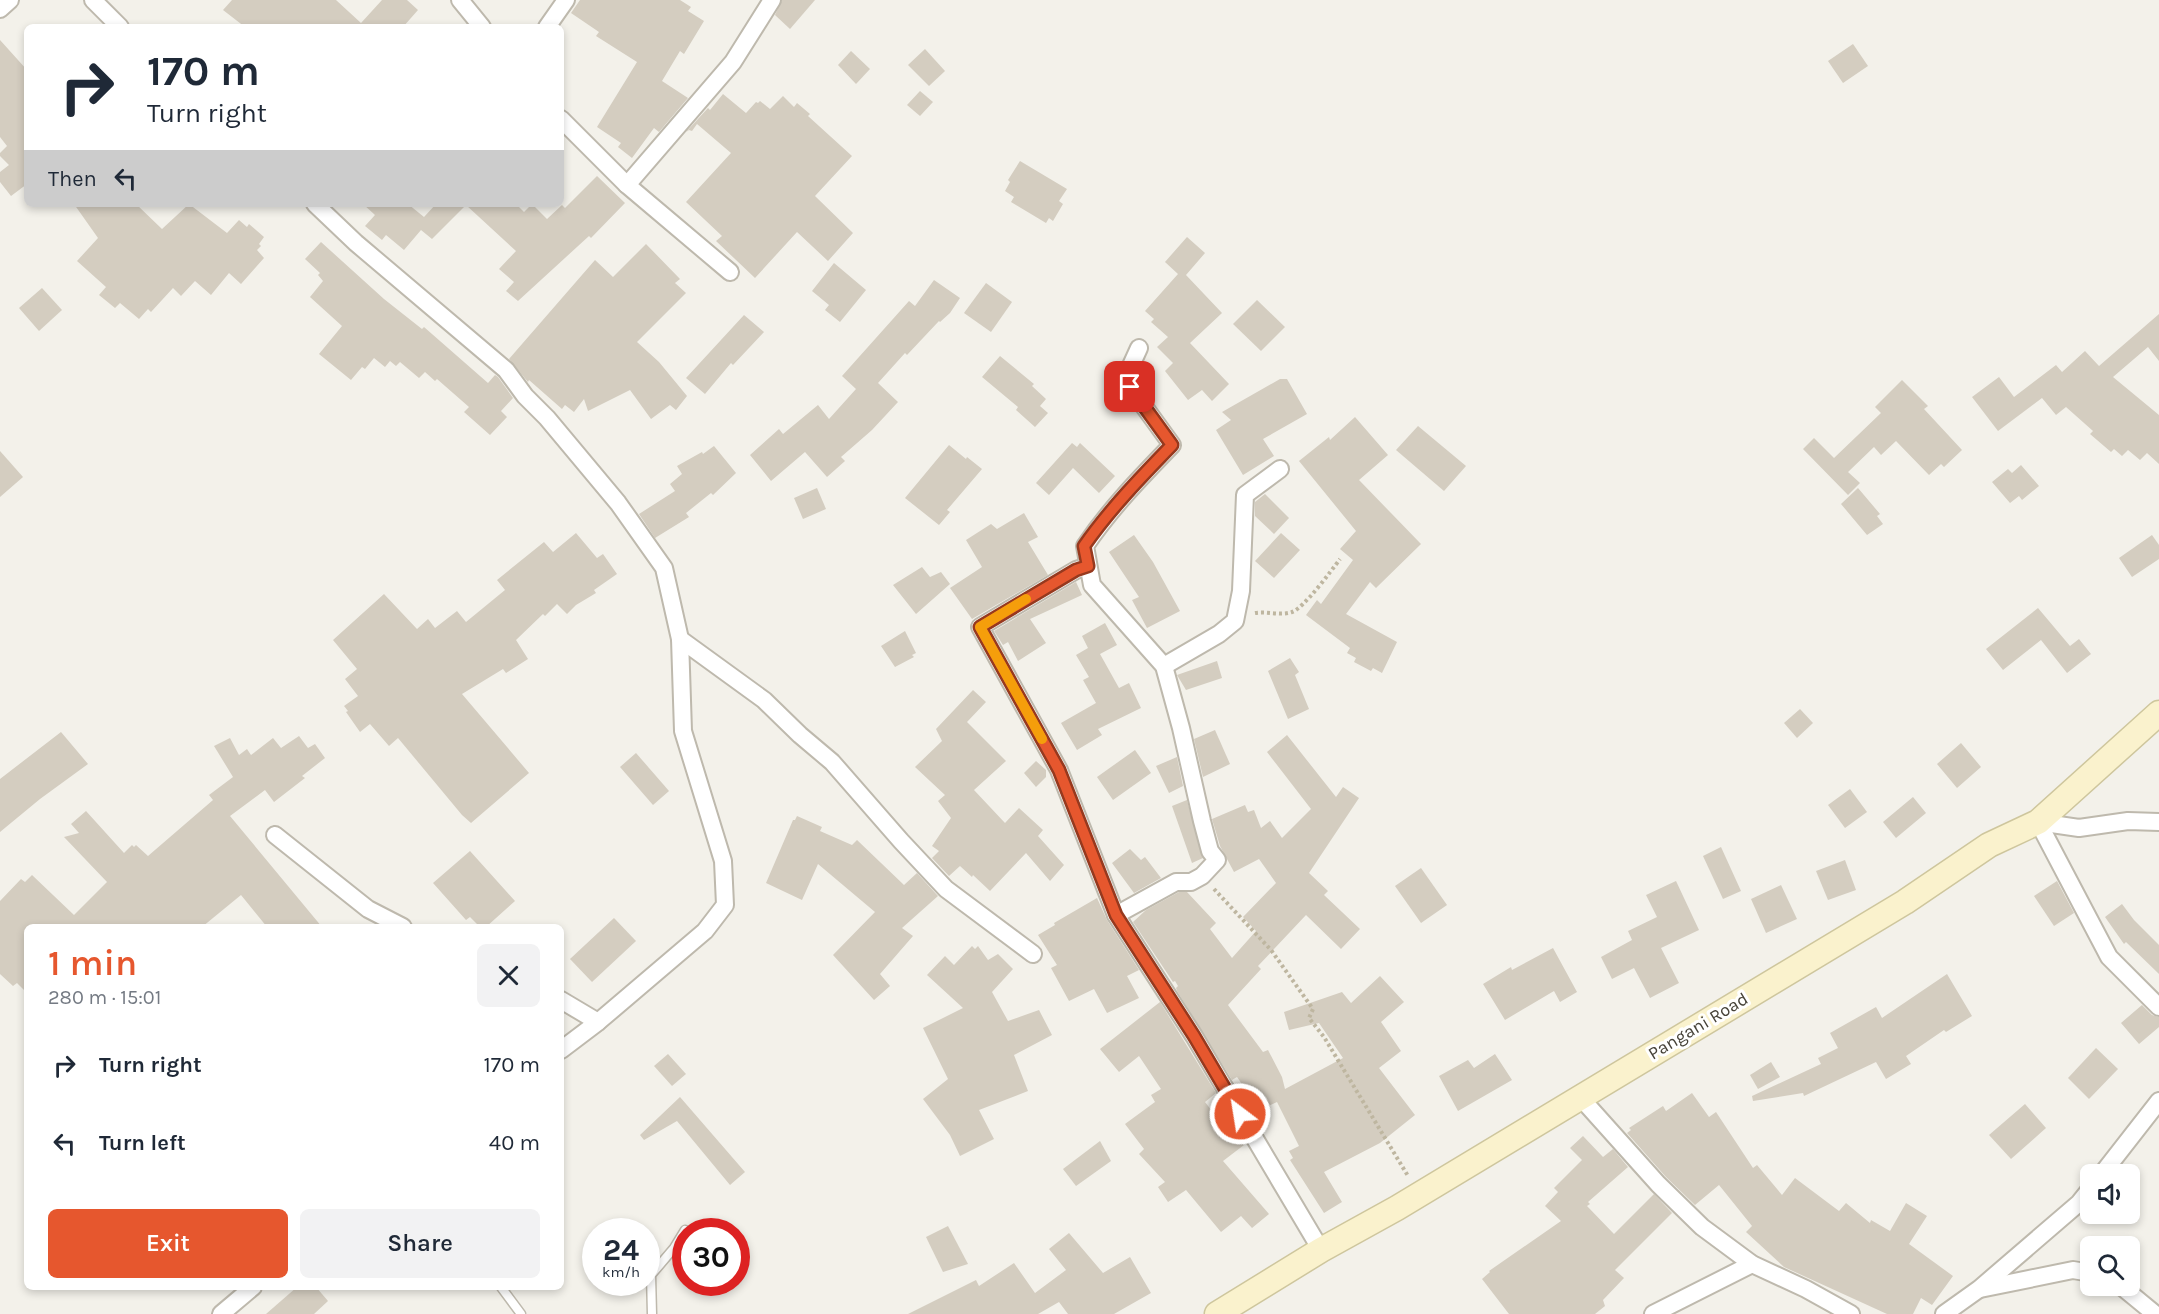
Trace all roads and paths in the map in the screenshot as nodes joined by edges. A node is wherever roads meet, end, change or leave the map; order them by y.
1 (10, 0) edge
2 (93, 0) edge
3 (460, 0) edge
4 (566, 0) edge
5 (772, 0) edge
6 (0, 9) edge
7 (117, 24) edge
8 (480, 24) edge
9 (549, 24) edge
10 (564, 122) edge
11 (627, 185) junction
12 (318, 207) edge
13 (730, 272) dead end
14 (1139, 348) dead end
15 (1280, 469) dead end
16 (1340, 559) dead end
17 (1088, 566) junction
18 (1234, 621) junction
19 (681, 639) junction
20 (1164, 666) junction
21 (2159, 713) edge
22 (2037, 822) junction
23 (2159, 822) edge
24 (274, 835) dead end
25 (1202, 876) junction
26 (1116, 915) junction
27 (397, 924) edge
28 (1033, 954) dead end
29 (564, 1002) edge
30 (2159, 1007) edge
31 (598, 1022) junction
32 (564, 1048) edge
33 (1580, 1097) junction
34 (2159, 1101) edge
35 (2110, 1164) edge
36 (1419, 1195) junction
37 (2080, 1202) edge
38 (672, 1250) edge
39 (1321, 1250) junction
40 (1752, 1264) junction
41 (2080, 1271) edge
42 (1979, 1289) junction
43 (250, 1290) edge
44 (503, 1290) edge
45 (2133, 1296) edge
46 (221, 1314) edge
47 (521, 1314) edge
48 (652, 1314) edge
49 (1217, 1314) edge
50 (1653, 1314) edge
51 (1851, 1314) edge
52 (1944, 1314) edge
53 (2155, 1314) edge

1 - 6 street
2 - 7 street
3 - 8 street
4 - 9 street
5 - 11 street
10 - 11 street
11 - 13 street
12 - 19 street
14 - 17 street
15 - 18 street
16 - 18 path
17 - 20 street
17 - 26 street
18 - 20 street
19 - 28 street
19 - 31 street
20 - 25 street
21 - 22 main road, Pangani Road
22 - 23 street
22 - 30 street
22 - 33 main road, Pangani Road
24 - 27 street
25 - 26 street
25 - 36 path
26 - 39 street
29 - 31 street
31 - 32 street
33 - 36 main road, Pangani Road
33 - 40 street
34 - 35 street
36 - 39 main road, Pangani Road
37 - 42 street
38 - 48 lane
39 - 49 main road, Pangani Road
40 - 50 street
40 - 51 street
41 - 42 street
42 - 52 street
43 - 46 street
44 - 47 lane
45 - 53 street

